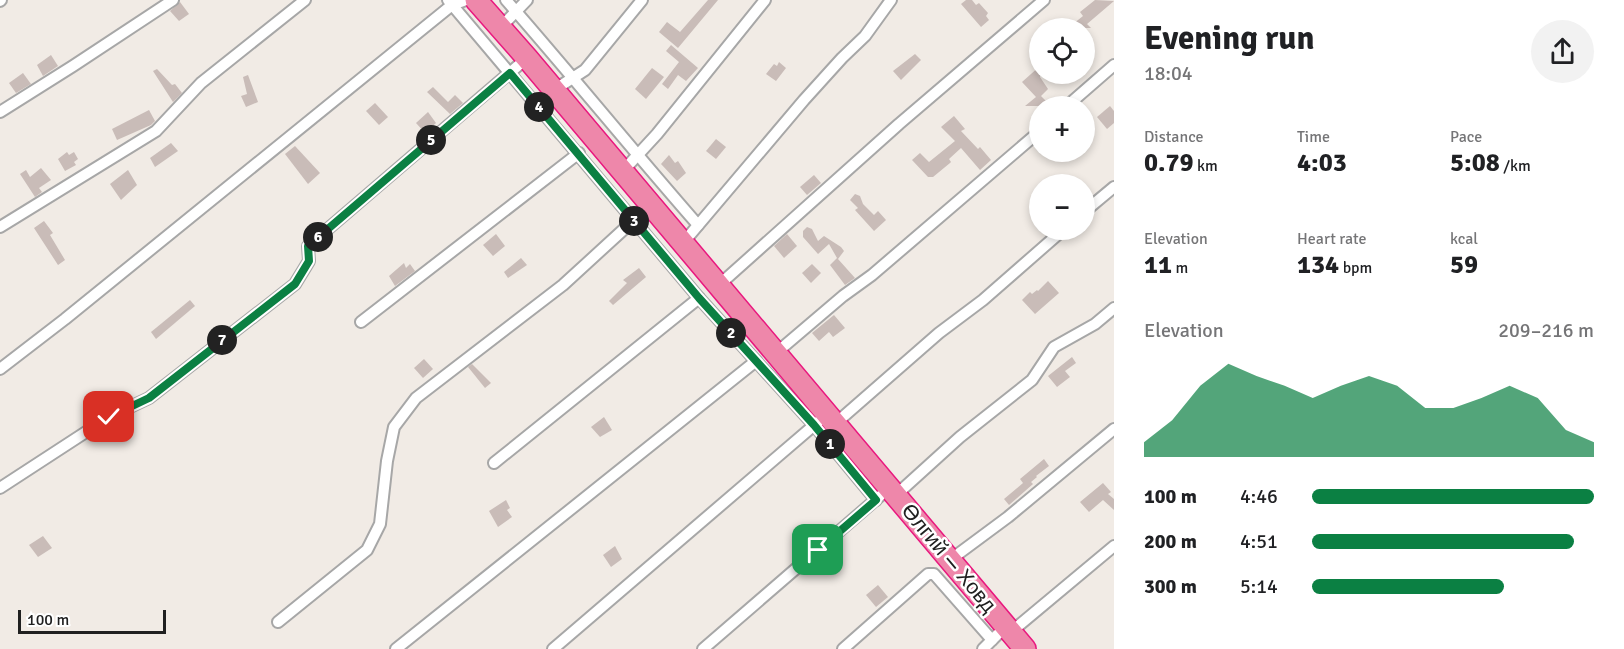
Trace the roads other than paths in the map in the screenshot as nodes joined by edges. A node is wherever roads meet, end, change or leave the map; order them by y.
1 (172, 0) edge
2 (305, 0) edge
3 (466, 0) edge
4 (476, 0) edge
5 (506, 0) edge
6 (527, 0) edge
7 (642, 0) edge
8 (765, 0) edge
9 (891, 0) edge
10 (1044, 0) edge
11 (450, 3) edge
12 (517, 12) junction
13 (500, 28) junction
14 (527, 58) junction
15 (1114, 65) edge
16 (510, 73) junction
17 (574, 77) junction
18 (554, 90) junction
19 (1078, 96) edge
20 (0, 112) edge
21 (1029, 140) edge
22 (579, 153) junction
23 (638, 156) junction
24 (622, 172) junction
25 (1114, 188) edge
26 (1095, 203) edge
27 (634, 220) junction
28 (698, 225) junction
29 (0, 227) edge
30 (1052, 240) edge
31 (683, 243) junction
32 (719, 285) junction
33 (699, 298) junction
34 (1114, 308) edge
35 (362, 322) dead end
36 (776, 352) junction
37 (756, 361) junction
38 (0, 369) edge
39 (825, 421) junction
40 (1114, 429) edge
41 (494, 463) dead end
42 (0, 488) edge
43 (887, 494) junction
44 (1114, 546) edge
45 (950, 560) junction
46 (278, 622) dead end
47 (1003, 633) junction
48 (396, 649) edge
49 (553, 649) edge
50 (703, 649) edge
51 (843, 649) edge
52 (983, 649) edge
53 (1025, 649) edge

1 - 20 street
2 - 29 street
3 - 11 street
4 - 13 highway, Өлгий — Ховд
5 - 12 street
6 - 12 street
7 - 17 street
8 - 23 street
9 - 28 street
10 - 32 street
11 - 16 street
11 - 38 street
12 - 13 street
12 - 17 street
13 - 14 highway, Өлгий — Ховд
14 - 16 street
14 - 18 highway, Өлгий — Ховд
15 - 19 street
16 - 22 street
16 - 42 street
17 - 18 street
17 - 23 street
18 - 24 highway, Өлгий — Ховд
21 - 36 street
22 - 27 street
22 - 35 street
23 - 24 street
23 - 28 street
24 - 31 highway, Өлгий — Ховд
25 - 26 street
27 - 33 street
27 - 46 street
28 - 31 street
30 - 39 street
31 - 32 highway, Өлгий — Ховд
32 - 36 highway, Өлгий — Ховд
33 - 37 street
33 - 41 street
34 - 43 street
36 - 39 highway, Өлгий — Ховд
37 - 39 street
37 - 48 street
39 - 43 highway, Өлгий — Ховд
39 - 49 street
40 - 45 street
43 - 45 highway, Өлгий — Ховд
43 - 50 street
44 - 47 street
45 - 47 highway, Өлгий — Ховд
47 - 51 street
47 - 52 street
47 - 53 highway, Өлгий — Ховд

